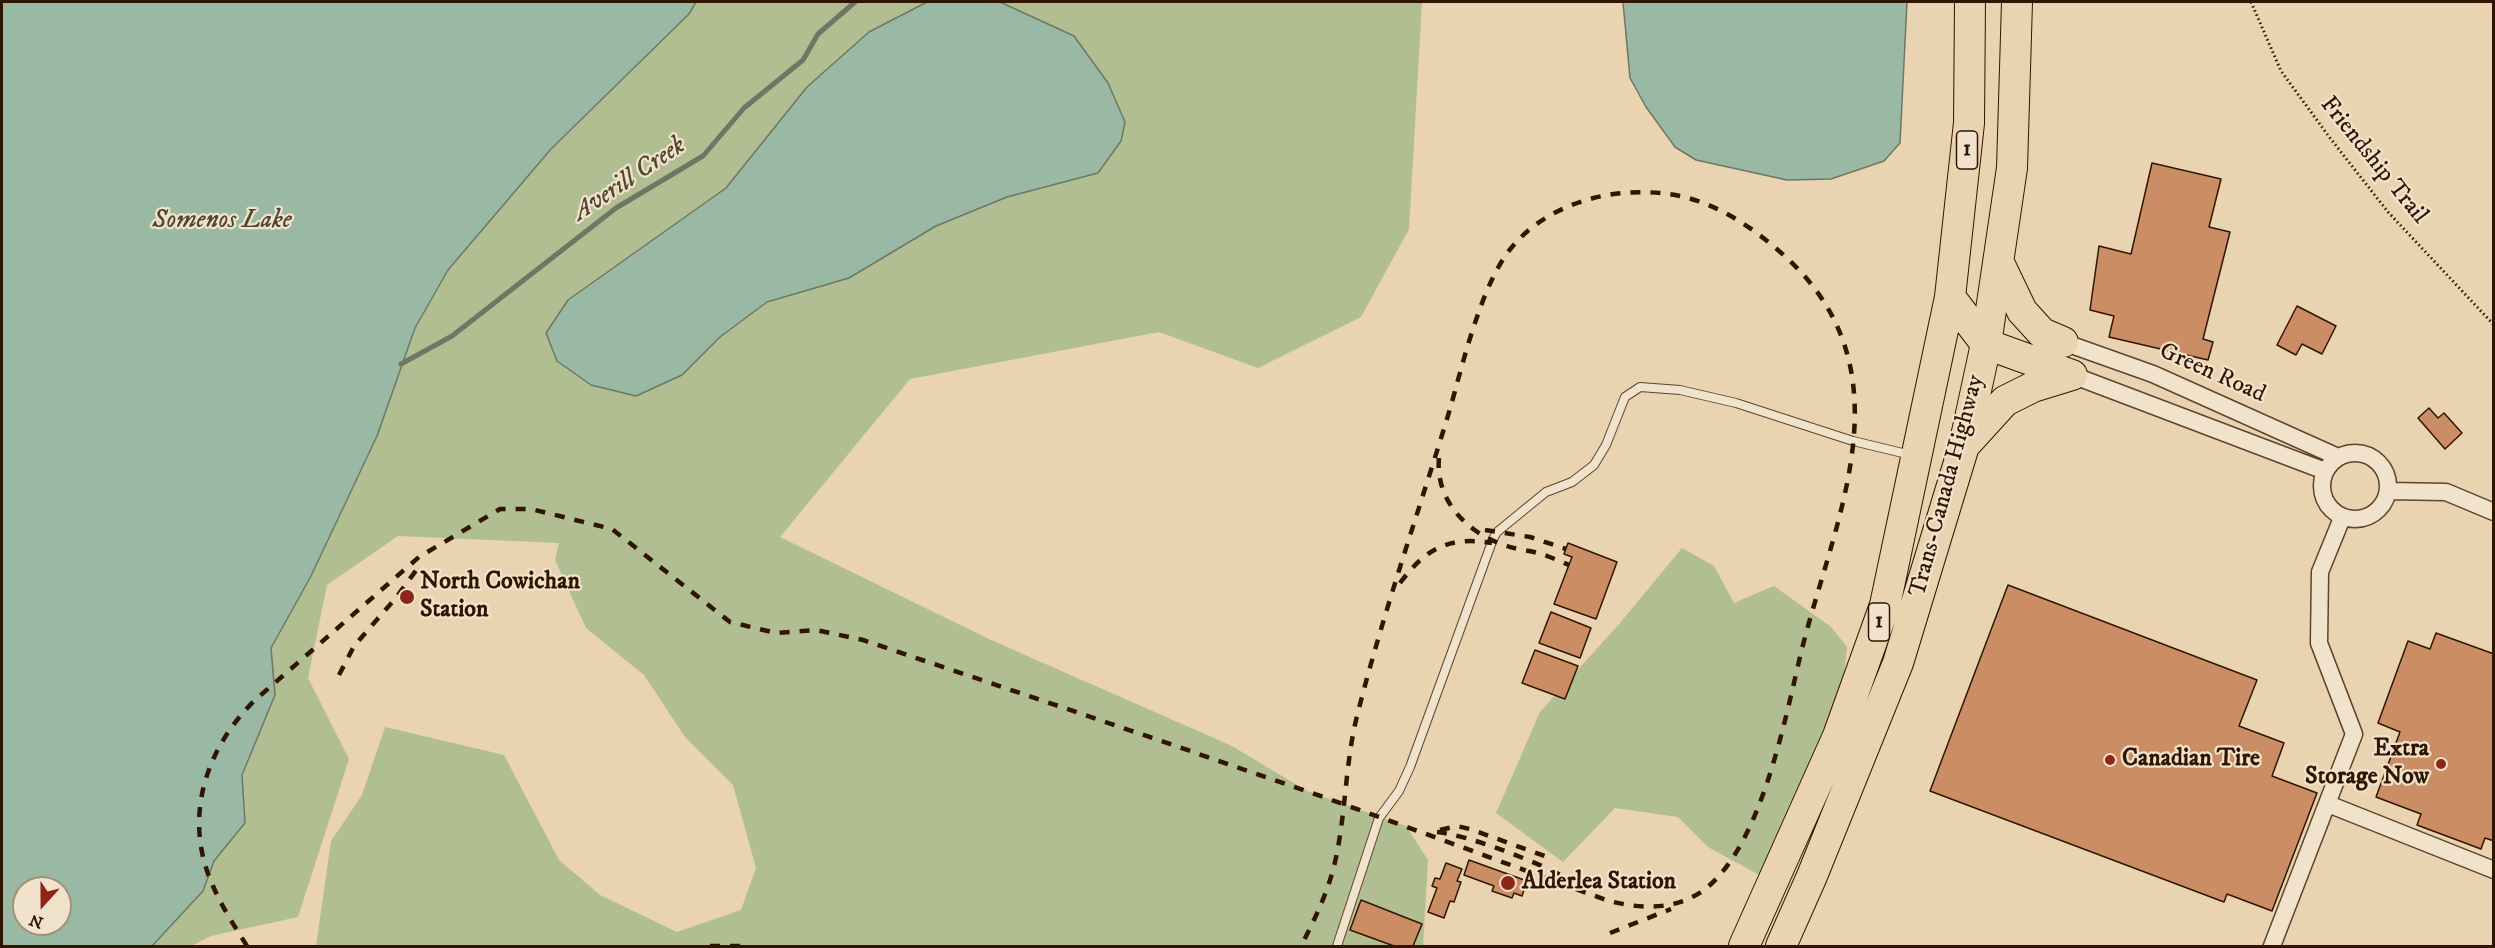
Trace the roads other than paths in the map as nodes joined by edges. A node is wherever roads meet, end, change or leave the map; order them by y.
1 (1970, 2) edge
2 (2017, 2) edge
3 (1999, 263) junction
4 (1950, 297) junction
5 (2063, 342) joint
6 (1986, 344) junction
7 (2072, 375) junction
8 (1964, 446) junction
9 (1917, 457) junction
10 (2338, 457) junction
11 (2325, 471) junction
12 (2388, 491) junction
13 (2493, 512) edge
14 (2342, 518) junction
15 (2328, 804) junction
16 (2493, 870) edge
17 (1337, 946) edge
18 (1744, 946) edge
19 (1781, 946) edge
20 (2272, 946) edge

1 - 4 highway, Trans-Canada Highway / 1
2 - 3 highway, Trans-Canada Highway / 1
3 - 5 highway
3 - 6 highway, Trans-Canada Highway / 1
4 - 6 highway
4 - 9 highway, Trans-Canada Highway / 1
5 - 10 street, Green Road
6 - 7 highway
6 - 8 highway, Trans-Canada Highway / 1
7 - 8 highway
7 - 11 street, Green Road
8 - 19 highway, Trans-Canada Highway / 1
9 - 17 lane
9 - 18 highway, Trans-Canada Highway / 1
10 - 11 street
10 - 12 street
11 - 14 street
12 - 13 street
12 - 14 street
14 - 15 street
15 - 16 street
15 - 20 street

